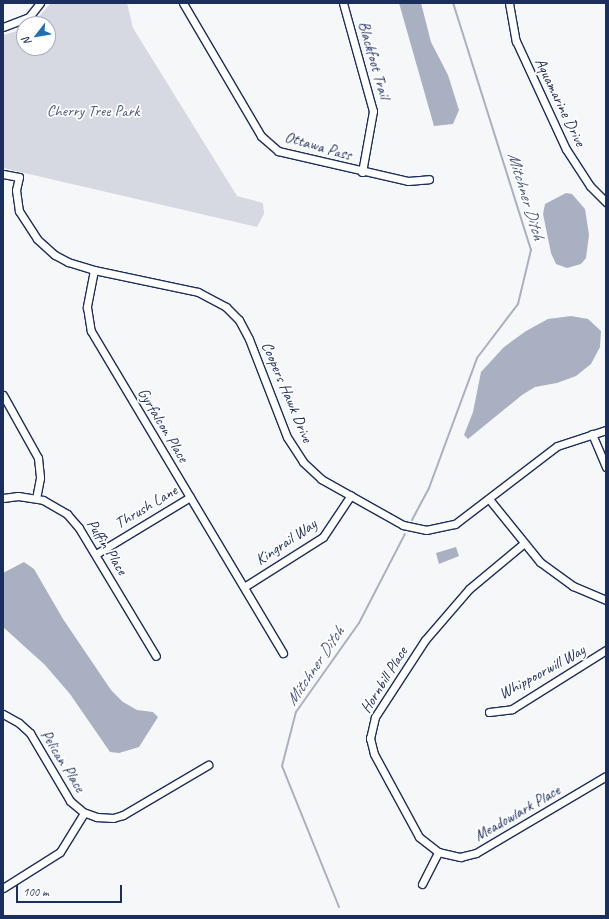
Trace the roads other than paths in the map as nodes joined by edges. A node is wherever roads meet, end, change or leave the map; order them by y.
1 (40, 3) edge
2 (183, 3) edge
3 (343, 3) edge
4 (509, 3) edge
5 (3, 27) edge
6 (362, 172) junction
7 (3, 174) edge
8 (429, 179) dead end
9 (606, 202) edge
10 (94, 270) junction
11 (3, 395) edge
12 (606, 430) edge
13 (592, 434) junction
14 (606, 467) edge
15 (351, 495) junction
16 (190, 497) junction
17 (3, 498) edge
18 (36, 498) junction
19 (489, 499) junction
20 (523, 544) junction
21 (96, 554) junction
22 (244, 587) junction
23 (606, 600) edge
24 (606, 650) edge
25 (283, 653) dead end
26 (156, 656) dead end
27 (489, 712) dead end
28 (3, 714) edge
29 (208, 765) dead end
30 (606, 776) edge
31 (84, 813) junction
32 (438, 852) junction
33 (422, 884) dead end
34 (3, 888) edge

1 - 5 street
2 - 6 street, Ottawa Pass
3 - 6 street, Blackfoot Trail
4 - 9 street, Aquamarine Drive
6 - 8 street, Ottawa Pass
7 - 10 street, Coopers Hawk Drive
10 - 15 street, Coopers Hawk Drive
10 - 16 street, Gyrfalcon Place
11 - 18 street
12 - 13 street, Coopers Hawk Drive
13 - 14 street
13 - 19 street, Coopers Hawk Drive
15 - 19 street, Coopers Hawk Drive
15 - 22 street, Kingrail Way
16 - 21 street, Thrush Lane
16 - 22 street, Gyrfalcon Place
17 - 18 street, Puffin Place
18 - 21 street, Puffin Place
19 - 20 street
20 - 23 street
20 - 32 street, Hornbill Place
21 - 26 street, Puffin Place
22 - 25 street, Gyrfalcon Place
24 - 27 street, Whippoorwill Way
28 - 31 street, Pelican Place
29 - 31 street, Pelican Place
30 - 32 street, Meadowlark Place
31 - 34 street
32 - 33 street

